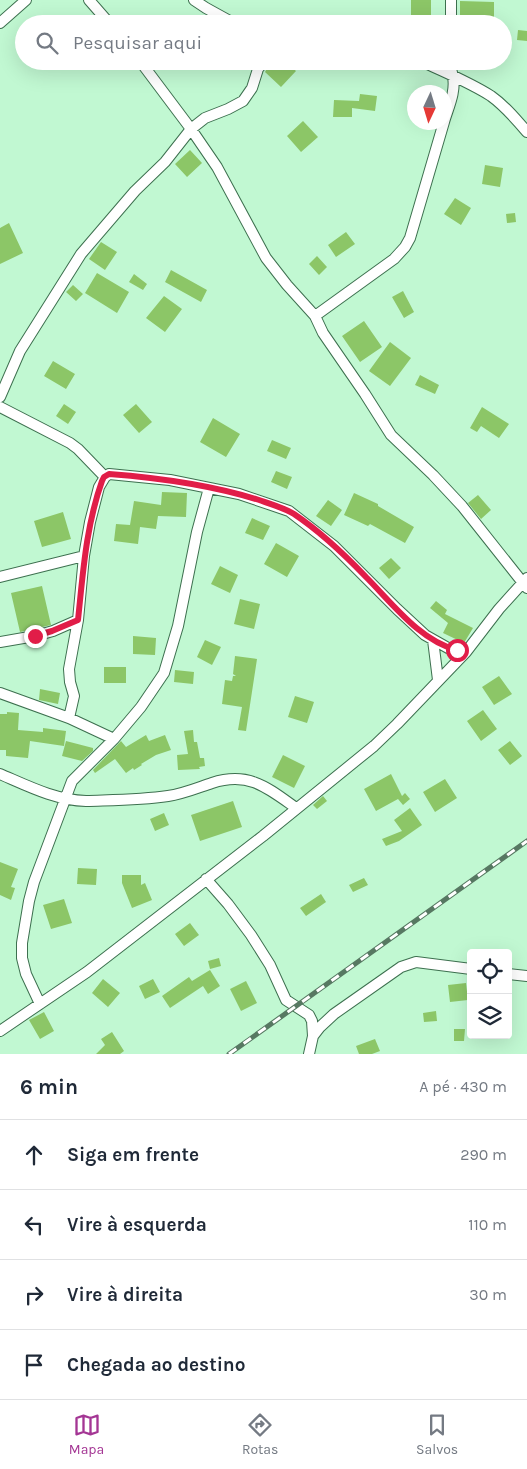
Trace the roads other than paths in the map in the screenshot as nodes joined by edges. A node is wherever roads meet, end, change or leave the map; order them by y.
1 (26, 0) edge
2 (89, 0) edge
3 (194, 0) edge
4 (451, 0) edge
5 (102, 15) edge
6 (219, 15) edge
7 (451, 15) edge
8 (0, 23) edge
9 (147, 70) edge
10 (257, 70) edge
11 (440, 70) edge
12 (451, 70) edge
13 (453, 76) junction
14 (452, 96) edge
15 (191, 129) junction
16 (442, 130) edge
17 (527, 132) edge
18 (315, 316) junction
19 (0, 397) edge
20 (0, 407) edge
21 (104, 477) junction
22 (209, 488) junction
23 (84, 556) junction
24 (0, 577) edge
25 (525, 583) edge
26 (78, 620) junction
27 (433, 640) junction
28 (0, 642) edge
29 (466, 652) junction
30 (438, 680) junction
31 (0, 693) edge
32 (69, 718) junction
33 (114, 739) junction
34 (0, 774) edge
35 (65, 799) junction
36 (296, 808) junction
37 (206, 879) junction
38 (467, 968) edge
39 (512, 974) edge
40 (527, 976) edge
41 (40, 1004) junction
42 (0, 1031) edge
43 (313, 1036) junction
44 (310, 1054) edge

1 - 8 street
2 - 5 street
3 - 6 street
4 - 7 street
9 - 15 street
10 - 15 street
11 - 13 street
12 - 13 street
13 - 14 street
13 - 17 street
15 - 18 street
15 - 19 street
16 - 18 street
18 - 25 street
20 - 21 street
21 - 22 street
21 - 23 street
22 - 27 street
22 - 33 street
23 - 24 street
23 - 26 street
25 - 29 street
26 - 28 street
26 - 32 street
27 - 29 street
27 - 30 street
29 - 30 street
30 - 36 street
31 - 32 street
32 - 33 street
33 - 35 street
34 - 35 street
35 - 36 street
35 - 41 street
36 - 37 street
37 - 41 street
37 - 43 street
38 - 43 street
39 - 40 street
41 - 42 street
43 - 44 street

